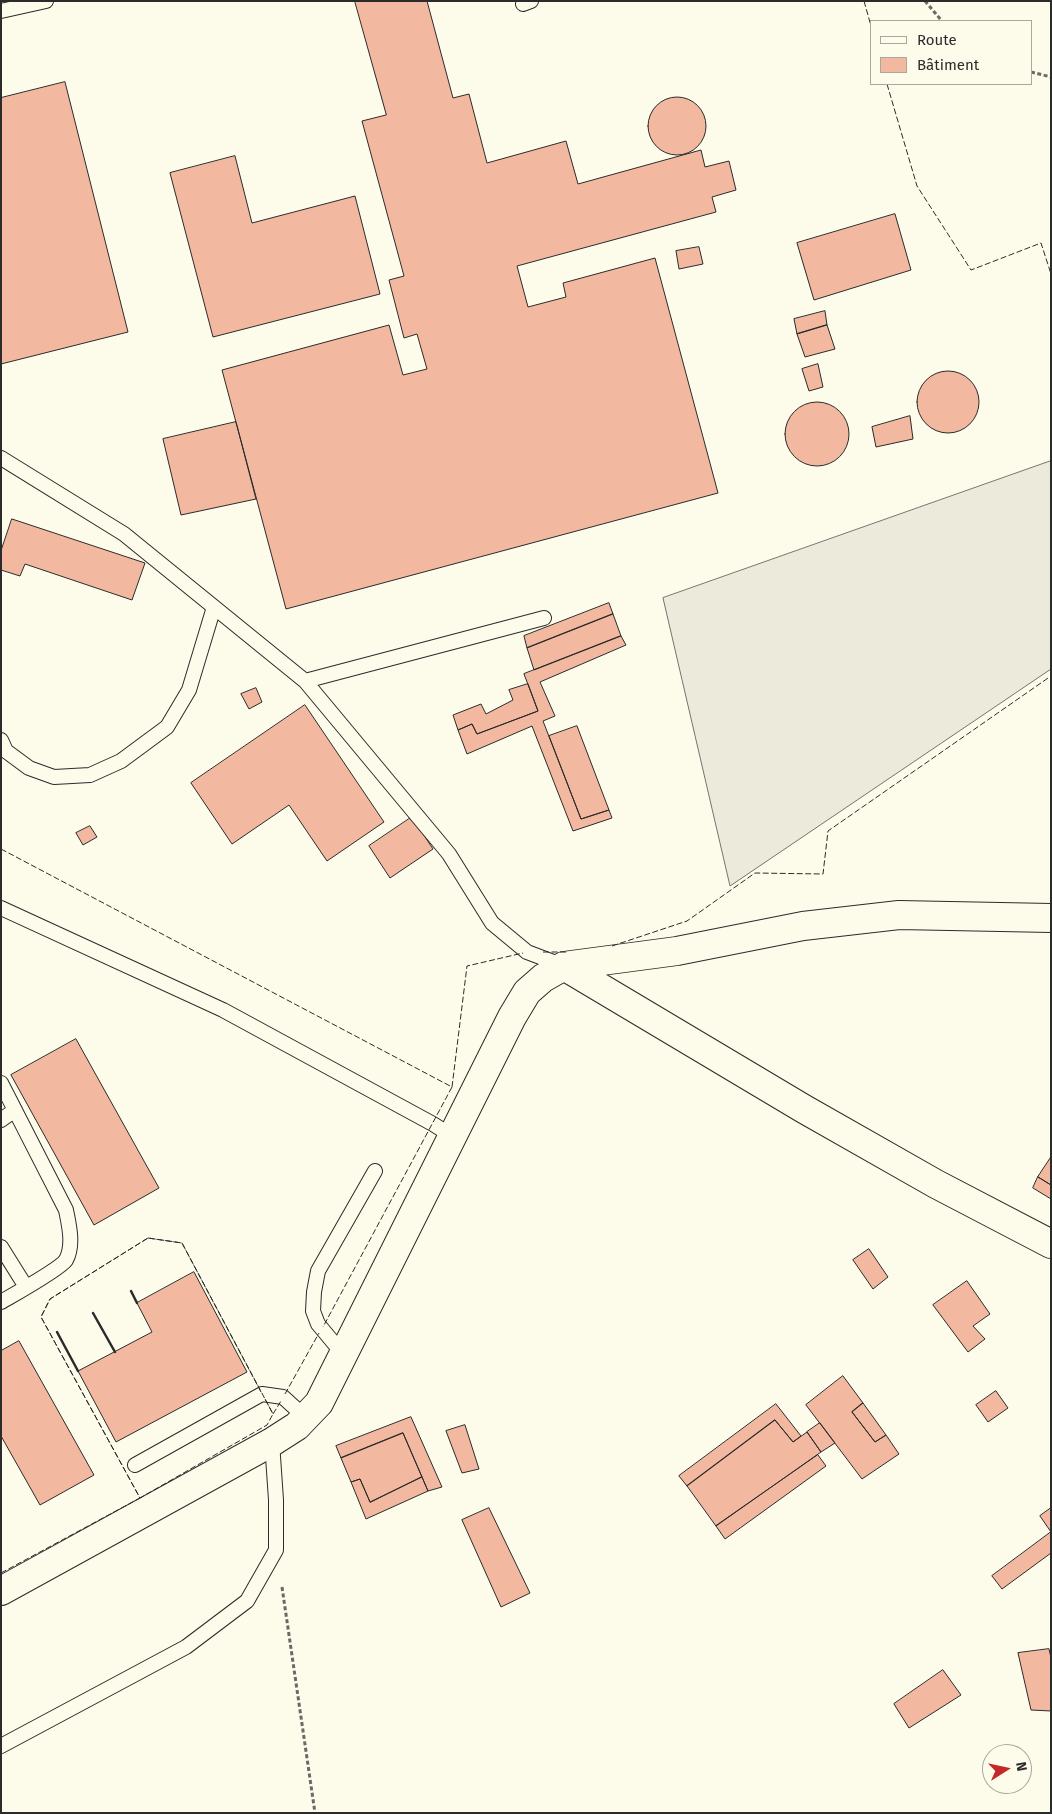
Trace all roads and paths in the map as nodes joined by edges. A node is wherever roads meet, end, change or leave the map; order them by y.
1 (46, 1) edge
2 (925, 1) edge
3 (1, 11) edge
4 (941, 20) edge
5 (1032, 72) edge
6 (1051, 76) edge
7 (1, 458) edge
8 (214, 607) junction
9 (544, 618) dead end
10 (305, 681) junction
11 (1, 740) edge
12 (1, 908) edge
13 (1051, 918) edge
14 (564, 966) junction
15 (1, 1083) edge
16 (15, 1110) junction
17 (1, 1120) edge
18 (452, 1136) junction
19 (375, 1171) dead end
20 (1051, 1244) edge
21 (1, 1247) edge
22 (26, 1287) junction
23 (1, 1302) edge
24 (343, 1354) junction
25 (305, 1417) junction
26 (272, 1442) junction
27 (135, 1465) dead end
28 (276, 1550) junction
29 (1, 1591) edge
30 (1, 1746) edge
31 (315, 1813) edge

1 - 3 lane
2 - 4 path
5 - 6 path
7 - 8 lane
8 - 10 lane
8 - 11 lane
9 - 10 lane
10 - 14 lane
12 - 18 lane
13 - 14 street
14 - 18 street
14 - 20 street
15 - 16 lane
16 - 17 lane
16 - 22 lane
18 - 24 street
19 - 24 lane
21 - 22 lane
22 - 23 lane
24 - 25 street
25 - 26 street
25 - 27 lane
26 - 28 lane
26 - 29 street
28 - 30 lane
28 - 31 path

